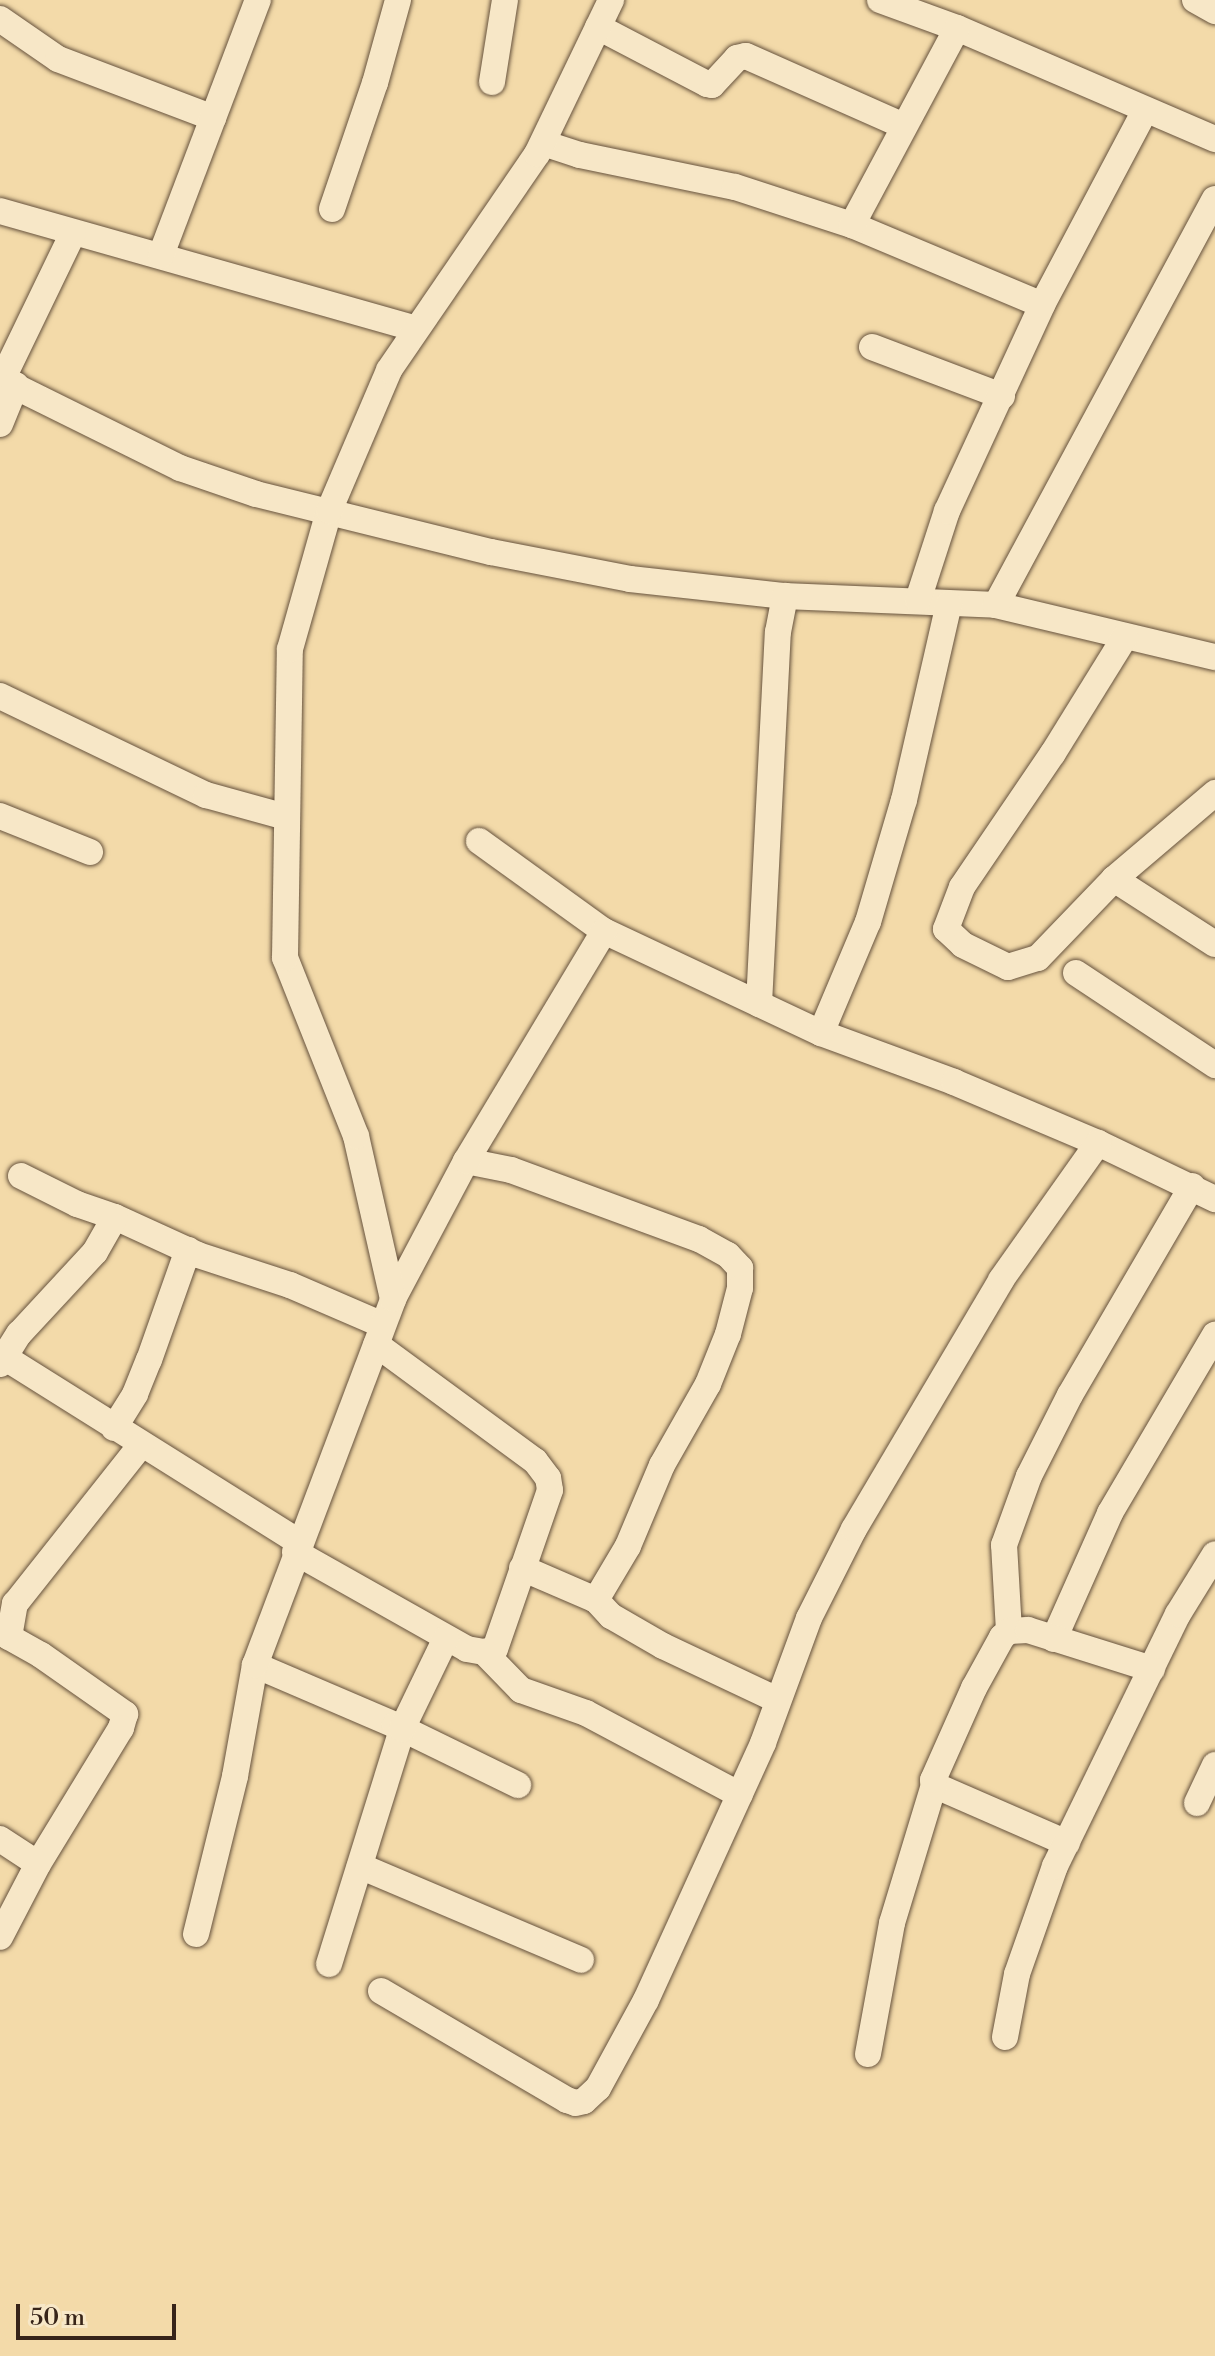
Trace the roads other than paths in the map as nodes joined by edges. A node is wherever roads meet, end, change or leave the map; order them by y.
1 (258, 0) edge
2 (398, 0) edge
3 (505, 0) edge
4 (611, 0) edge
5 (880, 0) edge
6 (1195, 0) edge
7 (1215, 11) edge
8 (0, 19) edge
9 (598, 27) junction
10 (957, 28) junction
11 (492, 82) dead end
12 (1144, 112) junction
13 (213, 118) junction
14 (904, 126) junction
15 (1215, 139) edge
16 (543, 143) junction
17 (1215, 199) edge
18 (332, 209) dead end
19 (0, 211) edge
20 (852, 225) junction
21 (73, 233) junction
22 (161, 255) junction
23 (1042, 305) junction
24 (416, 329) junction
25 (872, 347) dead end
26 (6, 381) edge
27 (1002, 396) junction
28 (0, 424) edge
29 (329, 511) junction
30 (785, 596) junction
31 (918, 600) junction
32 (949, 604) junction
33 (996, 605) junction
34 (1125, 637) junction
35 (1215, 657) edge
36 (0, 696) edge
37 (1215, 793) edge
38 (0, 816) edge
39 (286, 817) junction
40 (479, 841) dead end
41 (90, 852) dead end
42 (1114, 879) junction
43 (604, 931) junction
44 (1215, 944) edge
45 (1076, 973) dead end
46 (759, 1004) junction
47 (821, 1033) junction
48 (1215, 1065) edge
49 (1098, 1143) junction
50 (466, 1161) junction
51 (21, 1176) dead end
52 (1192, 1186) junction
53 (1215, 1199) edge
54 (115, 1217) junction
55 (188, 1250) junction
56 (393, 1299) junction
57 (379, 1335) junction
58 (1215, 1335) edge
59 (2, 1361) edge
60 (114, 1428) junction
61 (141, 1445) junction
62 (297, 1547) junction
63 (1215, 1554) edge
64 (522, 1568) junction
65 (596, 1600) junction
66 (1009, 1631) junction
67 (4, 1635) edge
68 (446, 1638) junction
69 (1054, 1639) junction
70 (484, 1652) junction
71 (255, 1665) junction
72 (1152, 1669) junction
73 (777, 1700) junction
74 (402, 1729) junction
75 (1215, 1765) edge
76 (518, 1785) dead end
77 (934, 1785) junction
78 (740, 1795) junction
79 (1197, 1803) dead end
80 (0, 1839) edge
81 (1067, 1843) junction
82 (38, 1864) junction
83 (360, 1866) junction
84 (196, 1934) dead end
85 (0, 1937) edge
86 (581, 1960) dead end
87 (329, 1964) dead end
88 (381, 1991) dead end
89 (1005, 2037) dead end
90 (868, 2054) dead end

1 - 13 street
2 - 18 street
3 - 11 street
4 - 9 street
5 - 10 street
6 - 7 street
8 - 13 street
9 - 14 street
9 - 16 street
10 - 12 street
10 - 14 street
12 - 15 street
12 - 23 street
13 - 22 street
14 - 20 street
16 - 20 street
16 - 24 street
17 - 33 street
19 - 21 street
20 - 23 street
21 - 22 street
21 - 26 street
22 - 24 street
23 - 27 street
24 - 29 street
25 - 27 street
26 - 28 street
26 - 29 street
27 - 31 street
29 - 30 street
29 - 39 street
30 - 31 street
30 - 46 street
31 - 32 street
32 - 33 street
32 - 47 street
33 - 34 street
34 - 35 street
34 - 42 street
36 - 39 street
37 - 42 street
38 - 41 street
39 - 56 street
40 - 43 street
42 - 44 street
43 - 46 street
43 - 50 street
45 - 48 street
46 - 47 street
47 - 49 street
49 - 52 street
49 - 73 street
50 - 56 street
50 - 65 street
51 - 54 street
52 - 53 street
52 - 66 street
54 - 55 street
54 - 59 street
55 - 57 street
55 - 60 street
56 - 57 street
57 - 62 street
57 - 64 street
58 - 69 street
59 - 60 street
60 - 61 street
61 - 62 street
61 - 67 street
62 - 68 street
62 - 71 street
63 - 72 street
64 - 65 street
64 - 70 street
65 - 73 street
66 - 69 street
66 - 77 street
67 - 82 street
68 - 70 street
68 - 74 street
69 - 72 street
70 - 78 street
71 - 74 street
71 - 84 street
72 - 81 street
73 - 78 street
74 - 76 street
74 - 83 street
75 - 79 street
77 - 81 street
77 - 90 street
78 - 88 street
80 - 82 street
81 - 89 street
82 - 85 street
83 - 86 street
83 - 87 street

